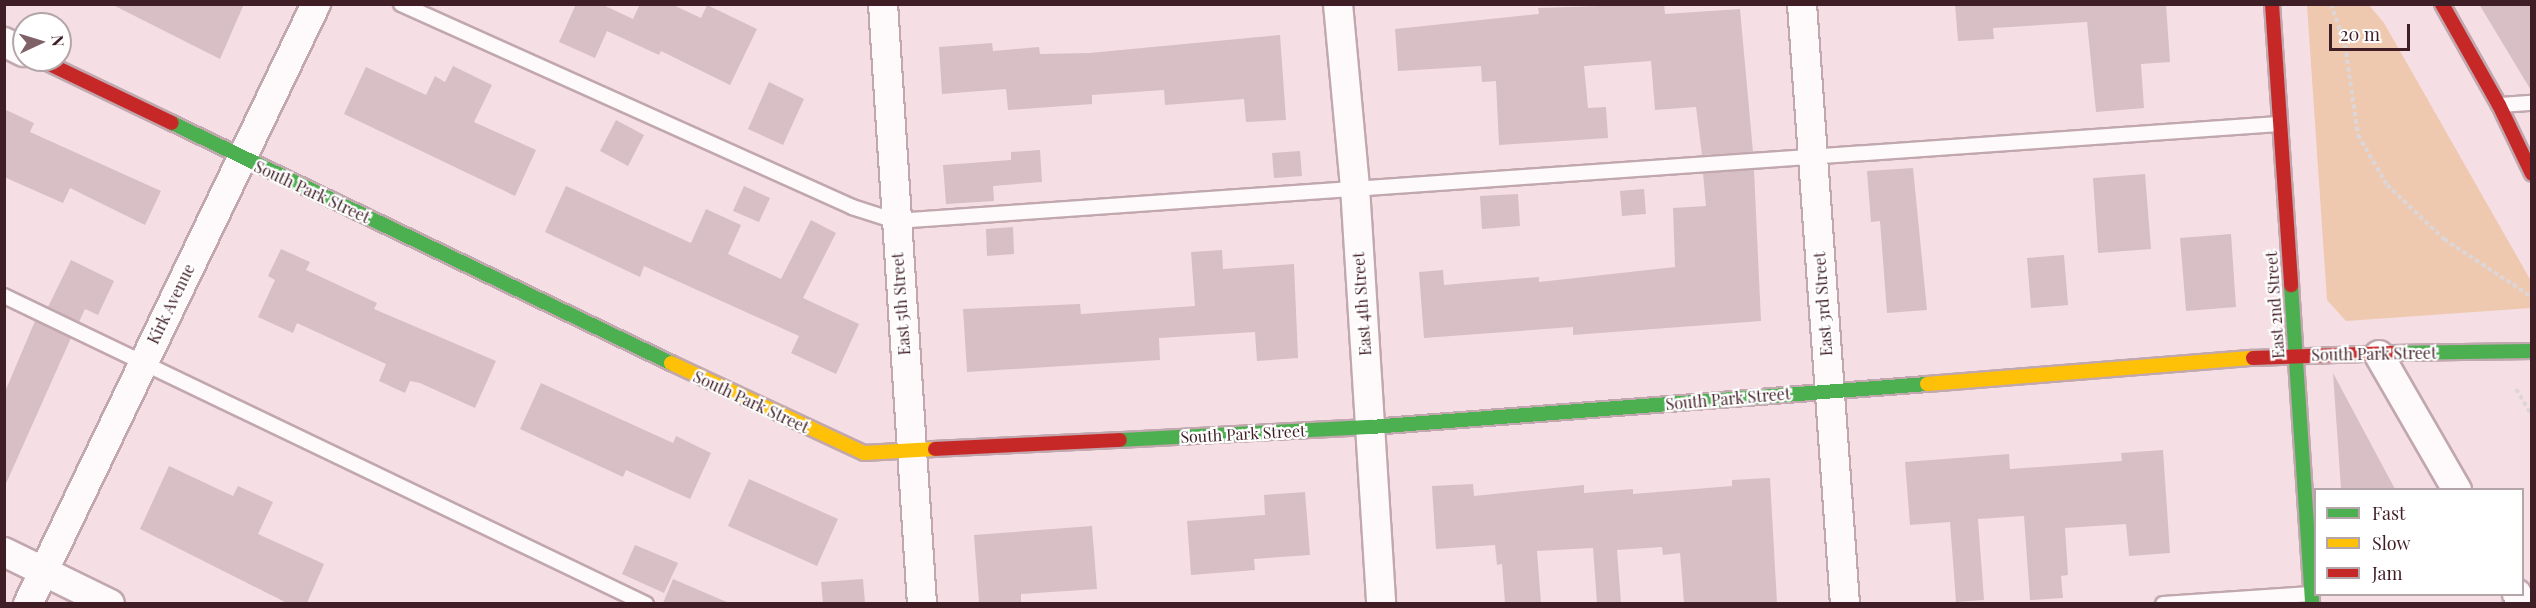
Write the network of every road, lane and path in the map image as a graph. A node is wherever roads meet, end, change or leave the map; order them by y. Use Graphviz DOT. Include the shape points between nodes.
graph roads {
  1 [pos="316,4"];
  2 [pos="402,4"];
  3 [pos="883,4"];
  4 [pos="1338,4"];
  5 [pos="1802,4"];
  6 [pos="2272,4"];
  7 [pos="2331,4"];
  8 [pos="2442,4"];
  9 [pos="65,72"];
  10 [pos="2532,103"];
  11 [pos="2499,105"];
  12 [pos="2279,124"];
  13 [pos="1812,155"];
  14 [pos="242,159"];
  15 [pos="2532,174"];
  16 [pos="1355,187"];
  17 [pos="896,221"];
  18 [pos="4,297"];
  19 [pos="2532,297"];
  20 [pos="2532,351"];
  21 [pos="2379,355"];
  22 [pos="2295,356"];
  23 [pos="142,364"];
  24 [pos="2516,389"];
  25 [pos="1829,390"];
  26 [pos="2532,416"];
  27 [pos="1371,427"];
  28 [pos="912,453"];
  29 [pos="2456,488"];
  30 [pos="4,552"];
  31 [pos="44,572"];
  32 [pos="2312,599"];
  33 [pos="28,603"];
  34 [pos="110,603"];
  35 [pos="646,603"];
  36 [pos="922,603"];
  37 [pos="1381,603"];
  38 [pos="1845,603"];
  39 [pos="2163,603"];
  1 -- 14 [label="street, Kirk Avenue"];
  2 -- 17 [label="lane" via="852,207"];
  3 -- 17 [label="street, East 5th Street"];
  4 -- 16 [label="street, East 4th Street"];
  5 -- 13 [label="street, East 3rd Street"];
  6 -- 12 [label="street, East 2nd Street"];
  7 -- 19 [label="path" via="2346,45 2358,135 2387,185 2444,239"];
  8 -- 11 [label="street"];
  9 -- 14 [label="street, South Park Street"];
  10 -- 11 [label="lane"];
  11 -- 15 [label="street"];
  12 -- 13 [label="lane"];
  12 -- 22 [label="street, East 2nd Street"];
  13 -- 16 [label="lane"];
  13 -- 25 [label="street, East 3rd Street"];
  14 -- 23 [label="street, Kirk Avenue"];
  14 -- 28 [label="street, South Park Street" via="844,446 864,453"];
  16 -- 17 [label="lane"];
  16 -- 27 [label="street, East 4th Street"];
  17 -- 28 [label="street, East 5th Street"];
  18 -- 23 [label="lane"];
  20 -- 21 [label="street, South Park Street"];
  21 -- 22 [label="street, South Park Street"];
  21 -- 29 [label="street"];
  22 -- 25 [label="street, South Park Street"];
  22 -- 32 [label="street, East 2nd Street"];
  23 -- 31 [label="street, Kirk Avenue"];
  23 -- 35 [label="lane"];
  24 -- 26 [label="path"];
  25 -- 27 [label="street, South Park Street"];
  25 -- 38 [label="street, East 3rd Street"];
  27 -- 28 [label="street, South Park Street"];
  27 -- 37 [label="street, East 4th Street"];
  28 -- 36 [label="street, East 5th Street"];
  30 -- 31 [label="street"];
  31 -- 33 [label="street, Kirk Avenue"];
  31 -- 34 [label="street"];
  32 -- 39 [label="lane"];
}
